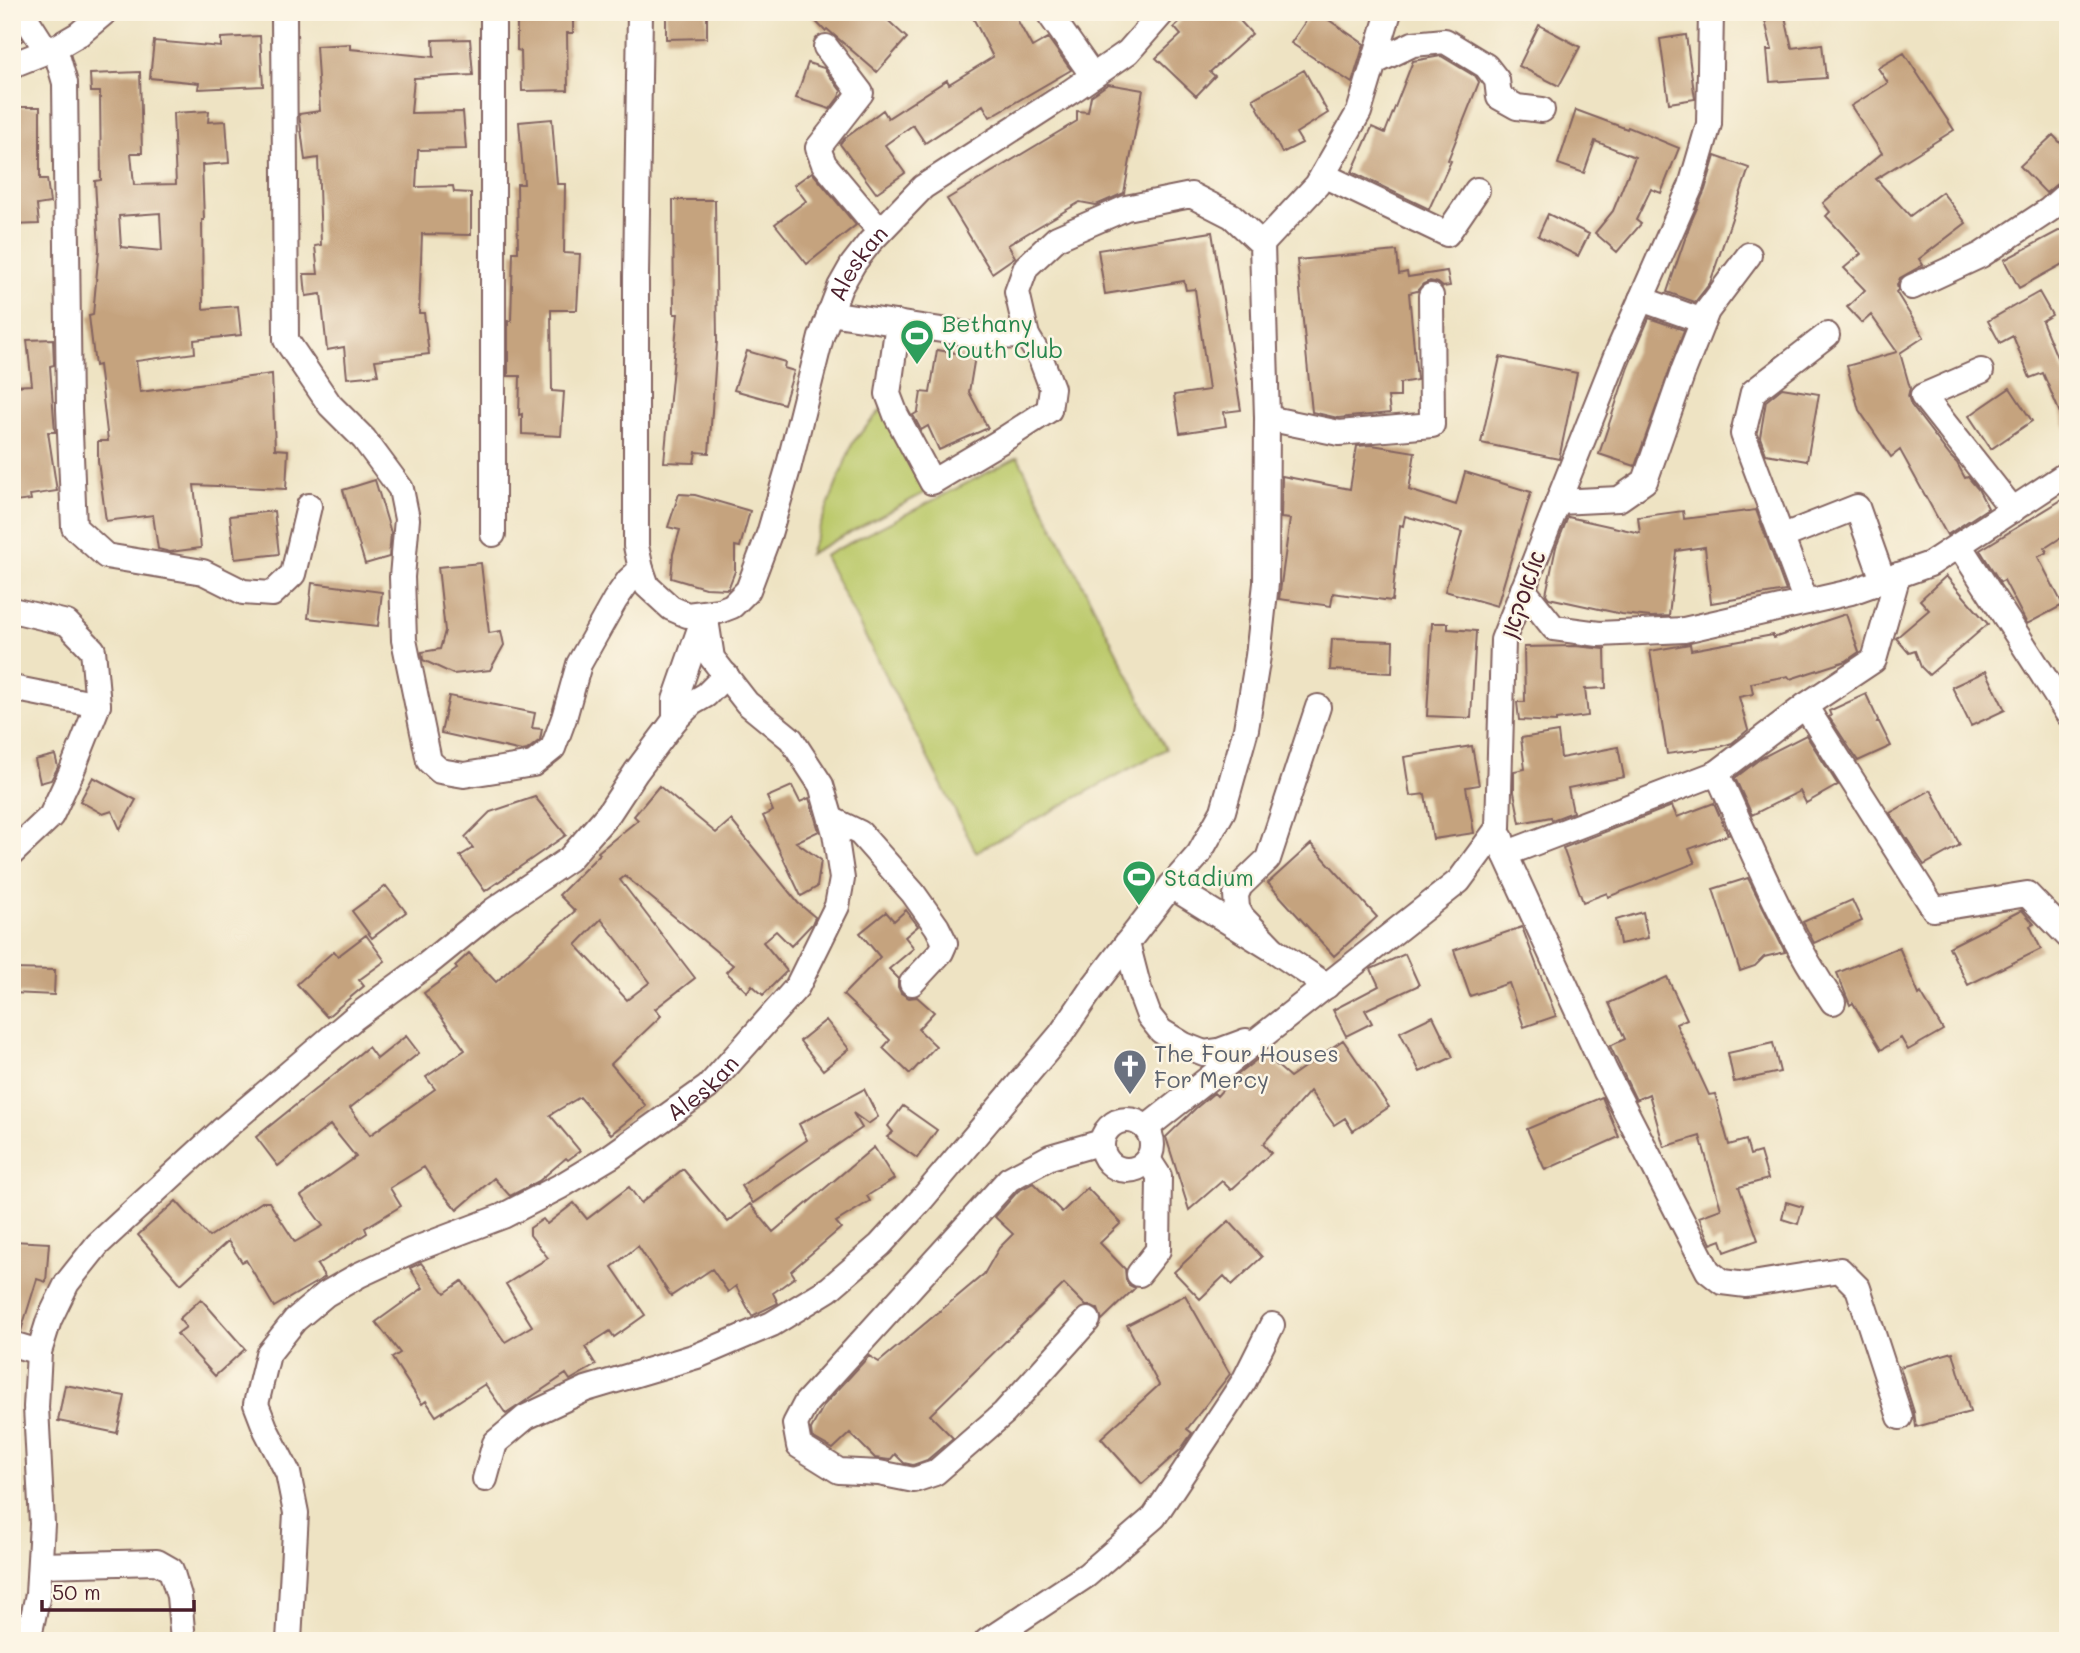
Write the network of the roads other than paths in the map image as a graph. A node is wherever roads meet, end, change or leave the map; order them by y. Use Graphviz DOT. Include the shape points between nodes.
graph roads {
  1 [pos="22,12"];
  2 [pos="105,12"];
  3 [pos="284,12"];
  4 [pos="493,12"];
  5 [pos="640,12"];
  6 [pos="1048,12"];
  7 [pos="1163,12"];
  8 [pos="1389,12"];
  9 [pos="1711,12"];
  10 [pos="826,47"];
  11 [pos="51,50"];
  12 [pos="1375,62"];
  13 [pos="12,65"];
  14 [pos="1093,76"];
  15 [pos="1542,110"];
  16 [pos="1323,175"];
  17 [pos="1477,190"];
  18 [pos="2068,194"];
  19 [pos="880,231"];
  20 [pos="1262,244"];
  21 [pos="1749,255"];
  22 [pos="1912,287"];
  23 [pos="1430,296"];
  24 [pos="1641,299"];
  25 [pos="829,313"];
  26 [pos="1703,321"];
  27 [pos="898,323"];
  28 [pos="1826,335"];
  29 [pos="1027,336"];
  30 [pos="1981,371"];
  31 [pos="1267,418"];
  32 [pos="2068,473"];
  33 [pos="1558,502"];
  34 [pos="309,506"];
  35 [pos="2013,510"];
  36 [pos="493,534"];
  37 [pos="1781,537"];
  38 [pos="1959,545"];
  39 [pos="640,569"];
  40 [pos="1891,578"];
  41 [pos="1523,589"];
  42 [pos="1806,602"];
  43 [pos="12,610"];
  44 [pos="705,613"];
  45 [pos="726,675"];
  46 [pos="12,688"];
  47 [pos="98,705"];
  48 [pos="1805,706"];
  49 [pos="1318,707"];
  50 [pos="2068,714"];
  51 [pos="675,720"];
  52 [pos="1717,773"];
  53 [pos="831,819"];
  54 [pos="1498,828"];
  55 [pos="12,853"];
  56 [pos="1505,853"];
  57 [pos="1171,886"];
  58 [pos="2068,936"];
  59 [pos="1127,943"];
  60 [pos="1274,950"];
  61 [pos="912,983"];
  62 [pos="1327,986"];
  63 [pos="1833,1002"];
  64 [pos="1265,1034"];
  65 [pos="1146,1128"];
  66 [pos="1102,1142"];
  67 [pos="1148,1159"];
  68 [pos="1139,1274"];
  69 [pos="1088,1321"];
  70 [pos="1272,1325"];
  71 [pos="12,1344"];
  72 [pos="39,1352"];
  73 [pos="1900,1417"];
  74 [pos="485,1479"];
  75 [pos="40,1565"];
  76 [pos="28,1641"];
  77 [pos="183,1641"];
  78 [pos="289,1641"];
  79 [pos="987,1641"];
  1 -- 11 [label="street"];
  2 -- 11 [label="street"];
  3 -- 39 [label="street" via="286,340 330,405 364,439 401,489 407,519 402,577 404,640 429,761 440,771 464,775 533,764 553,748 579,664 615,600"];
  4 -- 36 [label="street"];
  5 -- 39 [label="street, Aleskan" via="636,547"];
  6 -- 14 [label="street"];
  7 -- 14 [label="street, Aleskan" via="1128,51"];
  8 -- 12 [label="street"];
  9 -- 24 [label="street, אלאסקאן" via="1709,124 1691,186"];
  10 -- 19 [label="street" via="861,93 818,148 824,164"];
  11 -- 13 [label="street"];
  11 -- 34 [label="street" via="65,83 74,527 106,556 203,572 243,592 272,594 293,574"];
  12 -- 15 [label="street" via="1413,44 1445,41 1486,66 1497,80 1499,97 1517,107"];
  12 -- 16 [label="street" via="1359,112"];
  14 -- 19 [label="street, Aleskan" via="923,187"];
  16 -- 17 [label="street" via="1447,234"];
  16 -- 20 [label="street"];
  18 -- 22 [label="street" via="1981,255"];
  19 -- 25 [label="street, Aleskan" via="853,264"];
  20 -- 29 [label="street" via="1232,216 1191,195 1126,208 1057,238 1026,267 1017,292"];
  20 -- 31 [label="street"];
  21 -- 26 [label="street"];
  23 -- 31 [label="street" via="1432,425 1339,433"];
  24 -- 26 [label="street"];
  24 -- 33 [label="street, אלאסקאן"];
  25 -- 27 [label="street"];
  25 -- 44 [label="street, Aleskan" via="769,534 748,590 732,606"];
  26 -- 33 [label="street" via="1645,481 1619,499"];
  27 -- 29 [label="street" via="988,337"];
  27 -- 29 [label="street" via="888,394 932,482 1049,410 1052,388"];
  28 -- 37 [label="street" via="1753,392 1743,434"];
  30 -- 35 [label="street" via="1923,396"];
  31 -- 57 [label="street" via="1266,583 1246,729 1223,811 1199,854"];
  32 -- 35 [label="street"];
  33 -- 41 [label="street, אלאסקאן"];
  35 -- 38 [label="street"];
  37 -- 40 [label="street" via="1857,507"];
  37 -- 42 [label="street"];
  38 -- 40 [label="street" via="1930,564"];
  38 -- 50 [label="street"];
  39 -- 44 [label="street, Aleskan" via="647,586 671,608 687,615"];
  40 -- 42 [label="street"];
  40 -- 48 [label="street" via="1874,660"];
  41 -- 42 [label="street" via="1554,628 1598,634 1684,629"];
  41 -- 54 [label="street, אלאסקאן" via="1503,640"];
  43 -- 47 [label="street" via="67,623 93,650"];
  44 -- 45 [label="street, Aleskan" via="712,657"];
  44 -- 51 [label="street" via="675,700"];
  45 -- 51 [label="street"];
  45 -- 53 [label="street, Aleskan" via="747,703 791,739 821,785"];
  46 -- 47 [label="street"];
  47 -- 55 [label="street" via="51,816"];
  48 -- 52 [label="street"];
  48 -- 58 [label="street" via="1934,909 2027,894"];
  49 -- 60 [label="street" via="1268,859 1236,895 1242,917"];
  51 -- 72 [label="street" via="609,813 569,859 494,910 354,1018 98,1244 67,1283"];
  52 -- 56 [label="street"];
  52 -- 63 [label="street" via="1789,929"];
  53 -- 61 [label="street" via="860,832 913,893 945,943"];
  53 -- 78 [label="street, Aleskan" via="842,878 836,906 797,986 708,1087 561,1186 503,1216 413,1250 326,1294 295,1320 268,1354 256,1404 288,1472 296,1513"];
  54 -- 56 [label="street, אלאסקאן"];
  54 -- 62 [label="street" via="1459,881"];
  56 -- 73 [label="street, אלאסקאן" via="1605,1071 1709,1271 1723,1282 1746,1285 1840,1270 1858,1289"];
  57 -- 59 [label="street"];
  57 -- 60 [label="street"];
  59 -- 64 [label="street" via="1149,1016 1161,1031 1204,1053"];
  59 -- 74 [label="street" via="1061,1034 922,1199 880,1245 829,1289 772,1324 697,1356 586,1389 526,1417 495,1443"];
  60 -- 62 [label="street"];
  62 -- 64 [label="street"];
  64 -- 65 [label="street"];
  65 -- 66 [label="street" via="1124,1119 1109,1127"];
  65 -- 67 [label="street" via="1153,1143"];
  66 -- 67 [label="street" via="1106,1158 1118,1168 1135,1169"];
  66 -- 69 [label="street" via="1050,1157 1009,1179 806,1403 795,1424 799,1446 839,1471 914,1480 934,1474 1004,1413"];
  67 -- 68 [label="street" via="1159,1175 1158,1250"];
  70 -- 79 [label="street" via="1244,1381 1154,1517 1087,1575"];
  71 -- 72 [label="street"];
  72 -- 75 [label="street"];
  75 -- 76 [label="street"];
  75 -- 77 [label="street" via="158,1562 170,1570 179,1597"];
}
